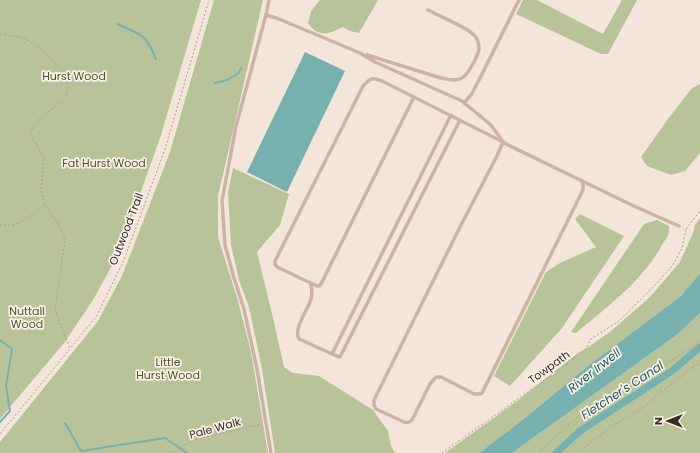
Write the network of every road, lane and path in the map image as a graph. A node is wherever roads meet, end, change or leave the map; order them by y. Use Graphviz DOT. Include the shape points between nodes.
graph roads {
  1 [pos="209,0"];
  2 [pos="269,0"];
  3 [pos="519,0"];
  4 [pos="428,10"];
  5 [pos="266,15"];
  6 [pos="0,34"];
  7 [pos="360,53"];
  8 [pos="414,97"];
  9 [pos="464,103"];
  10 [pos="451,115"];
  11 [pos="460,120"];
  12 [pos="503,142"];
  13 [pos="581,180"];
  14 [pos="45,204"];
  15 [pos="700,211"];
  16 [pos="0,225"];
  17 [pos="679,226"];
  18 [pos="686,230"];
  19 [pos="311,283"];
  20 [pos="700,340"];
  21 [pos="70,349"];
  22 [pos="332,354"];
  23 [pos="700,362"];
  24 [pos="266,423"];
  25 [pos="0,434"];
  26 [pos="171,453"];
  27 [pos="271,453"];
  28 [pos="442,453"];
  29 [pos="538,453"];
  30 [pos="577,453"];
  1 -- 21 [label="path, Outwood Trail" via="165,149 124,260 96,318"];
  2 -- 5 [label="lane"];
  3 -- 9 [label="lane" via="477,84"];
  4 -- 7 [label="lane" via="477,38 479,52 463,78 441,78"];
  5 -- 7 [label="lane"];
  5 -- 24 [label="lane" via="236,126 222,201 225,245 258,369"];
  6 -- 14 [label="path" via="23,38 33,43 44,51 65,75 68,89 65,98 35,123 30,134 44,157 41,190"];
  7 -- 9 [label="lane"];
  8 -- 10 [label="lane"];
  8 -- 19 [label="lane" via="321,284 319,286"];
  8 -- 19 [label="lane" via="376,78 362,86 275,261 276,266"];
  9 -- 12 [label="lane" via="491,125"];
  10 -- 11 [label="lane"];
  10 -- 22 [label="lane"];
  11 -- 12 [label="lane"];
  11 -- 22 [label="lane" via="340,357"];
  12 -- 13 [label="lane"];
  12 -- 13 [label="lane" via="374,400 376,409 404,422 410,422 436,377 442,377 474,394 482,394 583,190"];
  13 -- 17 [label="lane"];
  14 -- 16 [label="path" via="20,223"];
  14 -- 21 [label="path" via="65,239 55,309"];
  15 -- 18 [label="path"];
  17 -- 18 [label="path"];
  18 -- 28 [label="path, Towpath" via="682,248 673,265 619,321 590,339 585,350"];
  19 -- 22 [label="lane" via="311,300 298,327 297,336"];
  20 -- 29 [label="path" via="616,396 588,408"];
  21 -- 25 [label="path, Outwood Trail"];
  23 -- 30 [label="path" via="639,410 614,424"];
  24 -- 26 [label="path, Pale Walk" via="193,440"];
  24 -- 27 [label="lane"];
}
